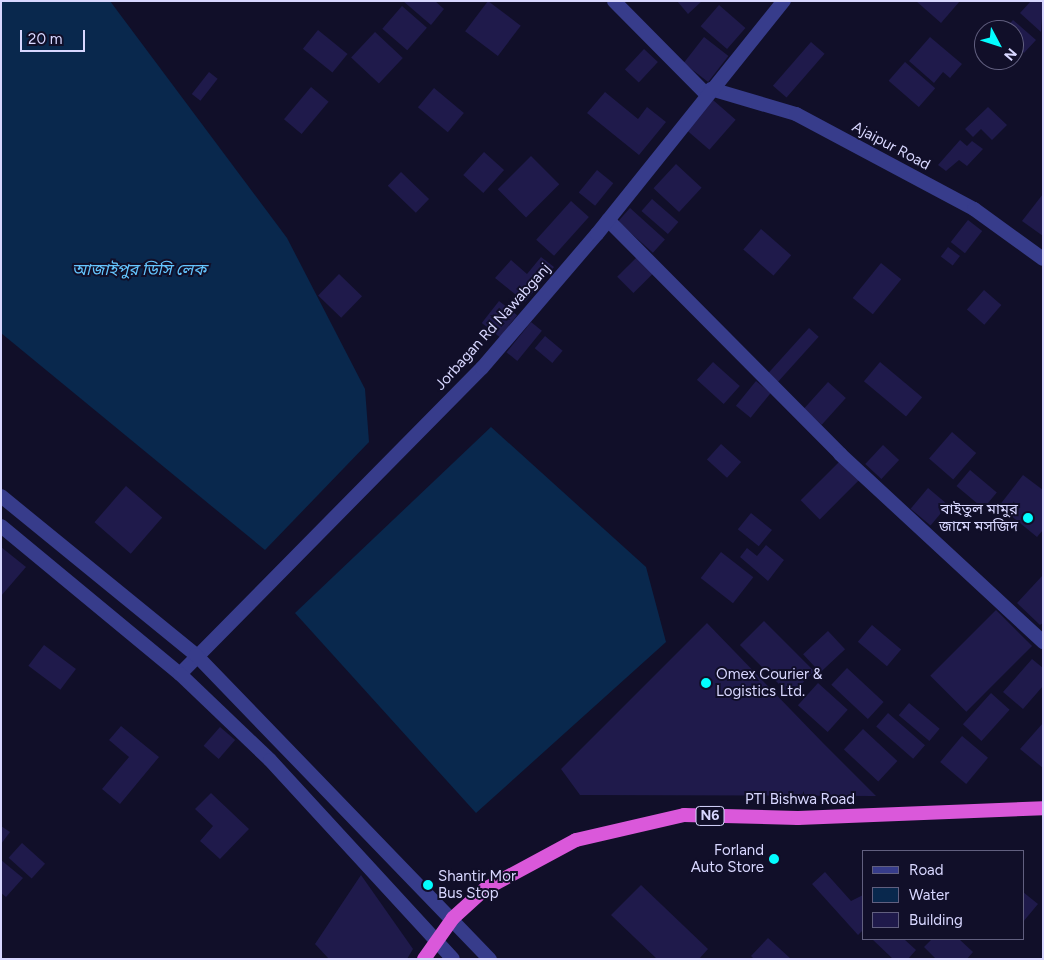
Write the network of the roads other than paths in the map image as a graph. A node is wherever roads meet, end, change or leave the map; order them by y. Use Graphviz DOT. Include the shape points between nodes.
graph roads {
  1 [pos="614,1"];
  2 [pos="784,1"];
  3 [pos="708,91"];
  4 [pos="608,220"];
  5 [pos="1043,259"];
  6 [pos="1,496"];
  7 [pos="1,526"];
  8 [pos="1043,642"];
  9 [pos="196,655"];
  10 [pos="180,674"];
  11 [pos="1043,808"];
  12 [pos="453,918"];
  13 [pos="436,941"];
  14 [pos="424,959"];
  15 [pos="453,959"];
  16 [pos="490,959"];
  1 -- 3 [label="street"];
  2 -- 3 [label="street, Jorbagan Rd Nawabganj"];
  3 -- 4 [label="street, Jorbagan Rd Nawabganj"];
  3 -- 5 [label="street, Ajaipur Road" via="796,114 974,209"];
  4 -- 8 [label="street" via="840,454"];
  4 -- 9 [label="street, Jorbagan Rd Nawabganj" via="482,368"];
  6 -- 9 [label="street"];
  7 -- 10 [label="street"];
  9 -- 10 [label="street, Jorbagan Rd Nawabganj"];
  9 -- 12 [label="street"];
  10 -- 13 [label="street" via="270,760"];
  11 -- 12 [label="highway, PTI Bishwa Road / N6" via="798,818 684,815 576,840 485,889"];
  12 -- 13 [label="highway, PTI Bishwa Road / N6"];
  12 -- 16 [label="street"];
  13 -- 14 [label="highway, PTI Bishwa Road / N6"];
  13 -- 15 [label="street"];
}
